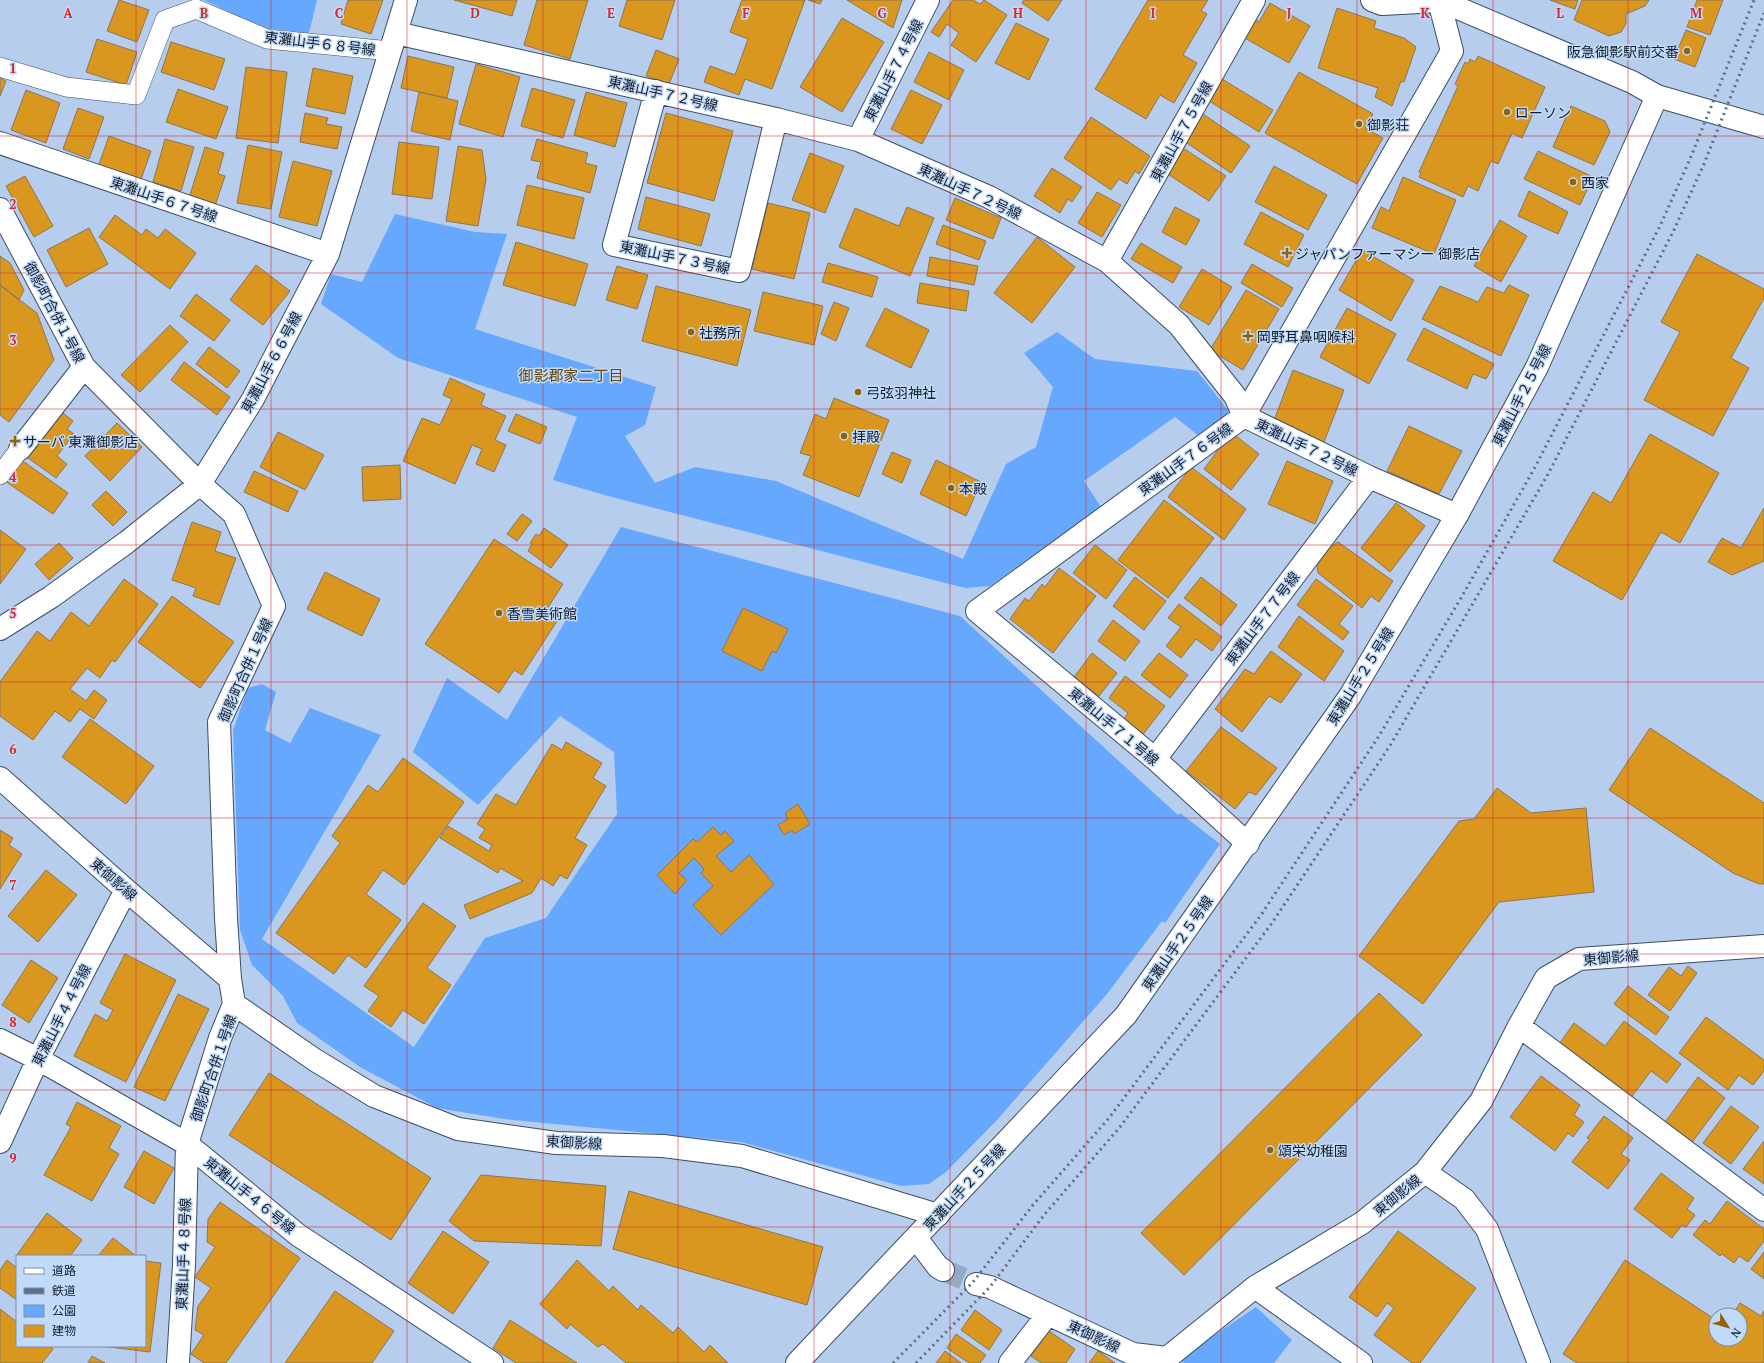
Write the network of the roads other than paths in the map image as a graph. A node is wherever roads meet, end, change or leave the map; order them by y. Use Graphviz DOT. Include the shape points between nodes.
graph roads {
  1 [pos="406,0"];
  2 [pos="928,0"];
  3 [pos="1254,0"];
  4 [pos="1372,0"];
  5 [pos="1439,0"];
  6 [pos="393,42"];
  7 [pos="0,67"];
  8 [pos="656,91"];
  9 [pos="1657,96"];
  10 [pos="776,119"];
  11 [pos="1764,128"];
  12 [pos="858,140"];
  13 [pos="0,143"];
  14 [pos="0,208"];
  15 [pos="328,254"];
  16 [pos="1107,261"];
  17 [pos="84,367"];
  18 [pos="1244,416"];
  19 [pos="20,449"];
  20 [pos="0,475"];
  21 [pos="1369,477"];
  22 [pos="200,484"];
  23 [pos="1457,515"];
  24 [pos="977,611"];
  25 [pos="0,629"];
  26 [pos="1155,760"];
  27 [pos="0,778"];
  28 [pos="1248,844"];
  29 [pos="126,890"];
  30 [pos="1764,946"];
  31 [pos="230,979"];
  32 [pos="234,1004"];
  33 [pos="1519,1026"];
  34 [pos="0,1040"];
  35 [pos="38,1059"];
  36 [pos="0,1142"];
  37 [pos="187,1144"];
  38 [pos="1425,1172"];
  39 [pos="1764,1210"];
  40 [pos="938,1215"];
  41 [pos="916,1238"];
  42 [pos="943,1270"];
  43 [pos="976,1284"];
  44 [pos="1255,1287"];
  45 [pos="1048,1314"];
  46 [pos="1168,1361"];
  47 [pos="178,1363"];
  48 [pos="492,1363"];
  49 [pos="797,1363"];
  50 [pos="1010,1363"];
  51 [pos="1361,1363"];
  52 [pos="1539,1363"];
  1 -- 6 [label="street, 東灘山手６６号線"];
  2 -- 12 [label="street, 東灘山手７４号線"];
  3 -- 16 [label="street, 東灘山手７５号線"];
  4 -- 5 [label="street" via="1382,4"];
  5 -- 9 [label="street" via="1632,82"];
  5 -- 18 [label="street, 東灘山手７６号線" via="1452,50"];
  6 -- 7 [label="lane, 東灘山手６８号線" via="267,39 196,9 166,20 136,95 66,87"];
  6 -- 8 [label="street, 東灘山手７２号線"];
  6 -- 15 [label="street, 東灘山手６６号線"];
  8 -- 10 [label="street, 東灘山手７２号線"];
  8 -- 10 [label="street, 東灘山手７３号線" via="614,245 739,271"];
  9 -- 11 [label="street"];
  9 -- 23 [label="street, 東灘山手２５号線" via="1537,368"];
  10 -- 12 [label="street, 東灘山手７２号線"];
  12 -- 16 [label="street, 東灘山手７２号線" via="989,197"];
  13 -- 15 [label="street, 東灘山手６７号線"];
  14 -- 17 [label="street, 御影町合併１号線"];
  15 -- 22 [label="street, 東灘山手６６号線" via="253,399"];
  16 -- 18 [label="street, 東灘山手７２号線" via="1179,324 1235,396"];
  17 -- 19 [label="street"];
  17 -- 22 [label="street, 御影町合併１号線"];
  18 -- 21 [label="street, 東灘山手７２号線"];
  18 -- 24 [label="street, 東灘山手７６号線"];
  19 -- 20 [label="lane"];
  21 -- 23 [label="street, 東灘山手７２号線"];
  21 -- 26 [label="street, 東灘山手７７号線"];
  22 -- 25 [label="street, 東灘山手６６号線" via="127,542 51,597"];
  22 -- 31 [label="street, 御影町合併１号線" via="234,514 274,606 219,722"];
  23 -- 28 [label="street, 東灘山手２５号線" via="1350,696"];
  24 -- 26 [label="street, 東灘山手７１号線"];
  26 -- 28 [label="street, 東灘山手７１号線"];
  27 -- 29 [label="street, 東御影線"];
  28 -- 40 [label="street, 東灘山手２５号線" via="1126,1016"];
  29 -- 31 [label="street, 東御影線"];
  29 -- 35 [label="street, 東灘山手４４号線"];
  30 -- 33 [label="street, 東御影線" via="1579,959 1546,978"];
  31 -- 32 [label="street, 御影町合併１号線"];
  32 -- 37 [label="street, 御影町合併１号線" via="220,1038"];
  32 -- 40 [label="street, 東御影線" via="315,1060 374,1096 458,1129 556,1143 663,1146 742,1156"];
  33 -- 38 [label="street, 東御影線" via="1481,1101"];
  33 -- 39 [label="street"];
  34 -- 35 [label="street, 東灘山手４６号線"];
  35 -- 36 [label="street, 東灘山手４４号線"];
  35 -- 37 [label="street, 東灘山手４６号線"];
  37 -- 47 [label="street, 東灘山手４８号線"];
  37 -- 48 [label="street, 東灘山手４６号線" via="298,1235"];
  38 -- 44 [label="street, 東御影線" via="1362,1223"];
  38 -- 52 [label="street" via="1464,1199 1487,1230"];
  40 -- 41 [label="street, 東灘山手２５号線"];
  41 -- 42 [label="street"];
  41 -- 49 [label="street, 東灘山手２５号線"];
  43 -- 45 [label="street, 東御影線" via="990,1287"];
  44 -- 46 [label="street, 東御影線"];
  44 -- 51 [label="street"];
  45 -- 46 [label="street, 東御影線" via="1133,1354"];
  45 -- 50 [label="street"];
}
